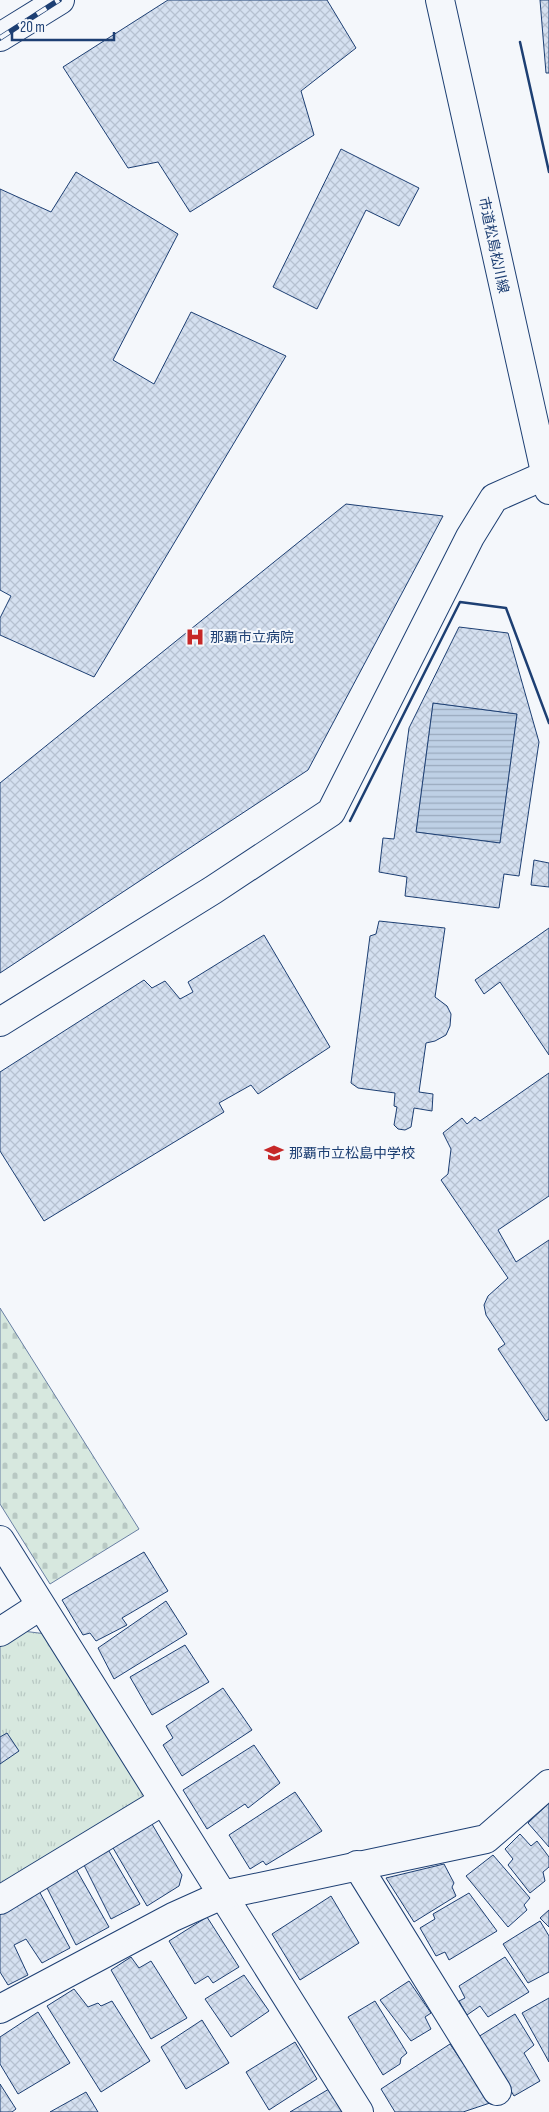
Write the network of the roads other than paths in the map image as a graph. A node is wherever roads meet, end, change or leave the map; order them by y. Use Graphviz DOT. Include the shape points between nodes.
graph roads {
  1 [pos="60,0"];
  2 [pos="440,0"];
  3 [pos="0,37"];
  4 [pos="548,483"];
  5 [pos="0,1022"];
  6 [pos="0,1540"];
  7 [pos="40,1606"];
  8 [pos="0,1632"];
  9 [pos="549,1784"];
  10 [pos="163,1801"];
  11 [pos="357,1865"];
  12 [pos="222,1895"];
  13 [pos="0,1900"];
  14 [pos="0,2009"];
  15 [pos="497,2091"];
  16 [pos="358,2112"];
  1 -- 3 [label="street"];
  2 -- 4 [label="street, 市道松島松川線"];
  4 -- 5 [label="street" via="494,498 470,536 331,812 213,890"];
  6 -- 7 [label="street"];
  7 -- 8 [label="street"];
  7 -- 10 [label="street"];
  9 -- 11 [label="street" via="486,1839"];
  10 -- 12 [label="street"];
  10 -- 13 [label="street"];
  11 -- 12 [label="street"];
  11 -- 15 [label="street"];
  12 -- 14 [label="street" via="173,1917"];
  12 -- 16 [label="street"];
}
